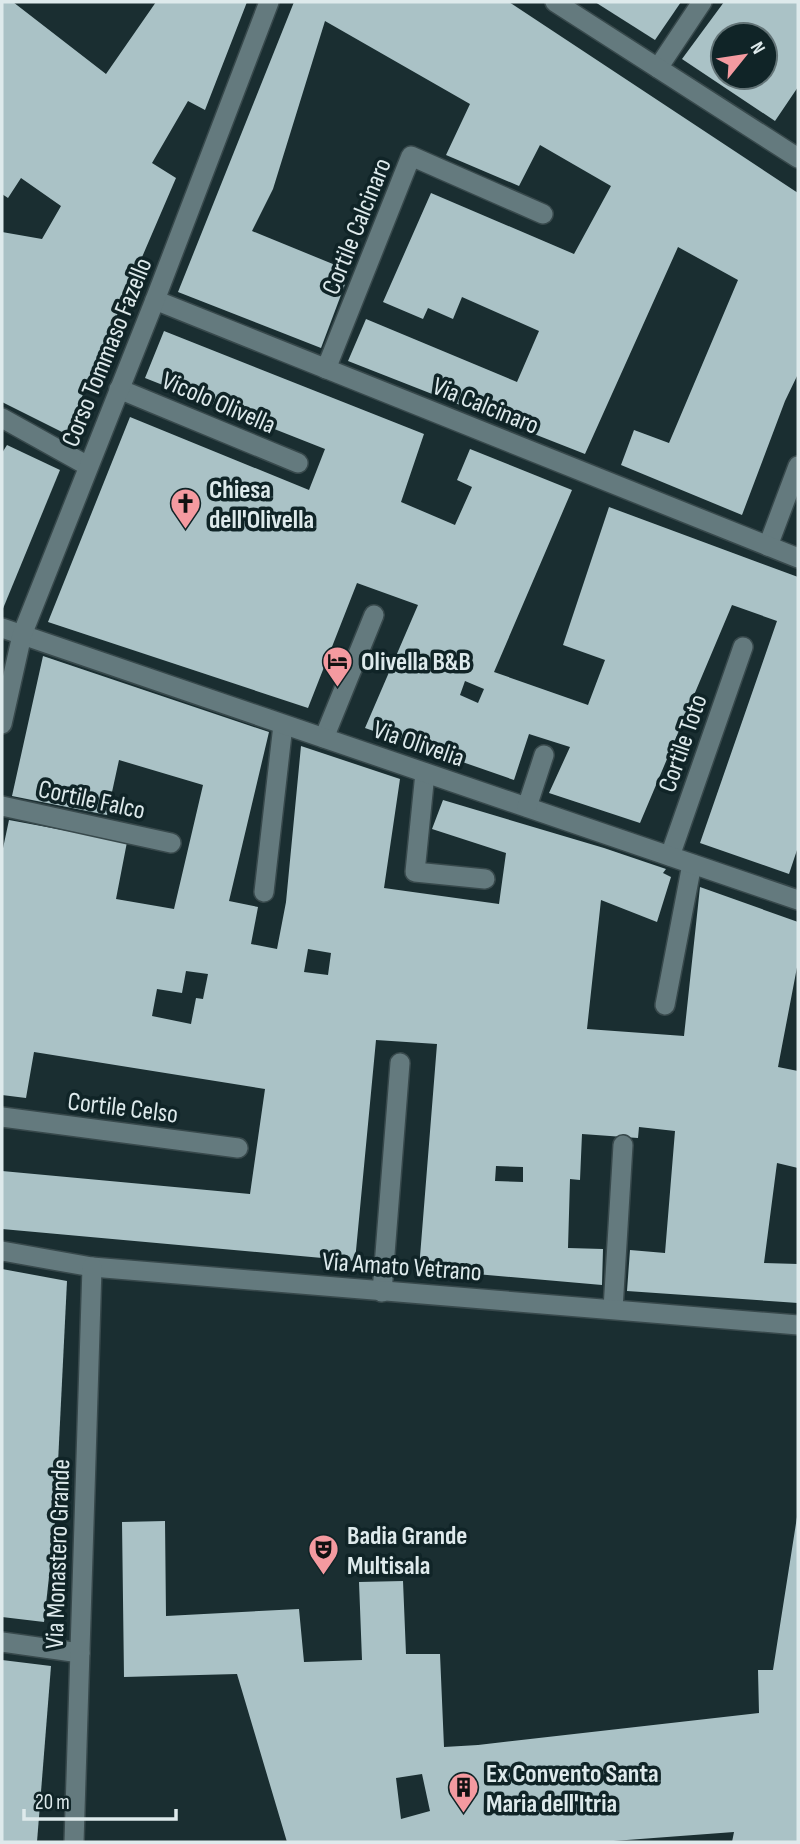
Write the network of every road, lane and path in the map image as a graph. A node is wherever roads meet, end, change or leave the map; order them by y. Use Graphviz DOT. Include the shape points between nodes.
graph roads {
  1 [pos="269,2"];
  2 [pos="555,2"];
  3 [pos="702,2"];
  4 [pos="658,68"];
  5 [pos="798,158"];
  6 [pos="543,214"];
  7 [pos="155,300"];
  8 [pos="326,369"];
  9 [pos="119,389"];
  10 [pos="3,421"];
  11 [pos="298,464"];
  12 [pos="88,466"];
  13 [pos="798,466"];
  14 [pos="768,546"];
  15 [pos="798,558"];
  16 [pos="374,615"];
  17 [pos="2,628"];
  18 [pos="22,635"];
  19 [pos="743,647"];
  20 [pos="2,724"];
  21 [pos="283,725"];
  22 [pos="324,738"];
  23 [pos="544,755"];
  24 [pos="425,773"];
  25 [pos="2,806"];
  26 [pos="527,807"];
  27 [pos="171,843"];
  28 [pos="670,856"];
  29 [pos="692,864"];
  30 [pos="485,879"];
  31 [pos="264,892"];
  32 [pos="798,900"];
  33 [pos="665,1005"];
  34 [pos="400,1063"];
  35 [pos="2,1117"];
  36 [pos="623,1145"];
  37 [pos="238,1148"];
  38 [pos="2,1251"];
  39 [pos="92,1267"];
  40 [pos="382,1292"];
  41 [pos="613,1308"];
  42 [pos="798,1325"];
  43 [pos="2,1642"];
  44 [pos="80,1653"];
  45 [pos="74,1842"];
  1 -- 7 [label="street, Corso Tommaso Fazello"];
  2 -- 4 [label="street"];
  3 -- 4 [label="street"];
  4 -- 5 [label="street"];
  6 -- 8 [label="street, Cortile Calcinaro" via="411,156"];
  7 -- 8 [label="street, Via Calcinaro"];
  7 -- 9 [label="street, Corso Tommaso Fazello"];
  8 -- 14 [label="street, Via Calcinaro"];
  9 -- 11 [label="street, Vicolo Olivella"];
  9 -- 12 [label="street, Corso Tommaso Fazello"];
  10 -- 12 [label="street"];
  12 -- 18 [label="street, Corso Tommaso Fazello"];
  13 -- 14 [label="street"];
  14 -- 15 [label="street, Via Calcinaro"];
  16 -- 22 [label="street"];
  17 -- 18 [label="street, Via Olivelia"];
  18 -- 20 [label="street, Corso Tommaso Fazello"];
  18 -- 21 [label="street, Via Olivelia"];
  19 -- 28 [label="street, Cortile Toto"];
  21 -- 22 [label="street, Via Olivelia"];
  21 -- 31 [label="street"];
  22 -- 24 [label="street, Via Olivelia"];
  23 -- 26 [label="street"];
  24 -- 26 [label="street, Via Olivelia"];
  24 -- 30 [label="street" via="415,872"];
  25 -- 27 [label="street, Cortile Falco"];
  26 -- 28 [label="street, Via Olivelia"];
  28 -- 29 [label="street, Via Olivelia"];
  29 -- 32 [label="street, Via Olivelia"];
  29 -- 33 [label="street"];
  34 -- 40 [label="street"];
  35 -- 37 [label="street, Cortile Celso"];
  36 -- 41 [label="street"];
  38 -- 39 [label="street, Via Amato Vetrano"];
  39 -- 40 [label="street, Via Amato Vetrano"];
  39 -- 44 [label="street, Via Monastero Grande"];
  40 -- 41 [label="street, Via Amato Vetrano"];
  41 -- 42 [label="street, Via Amato Vetrano"];
  43 -- 44 [label="street"];
  44 -- 45 [label="street, Via Monastero Grande"];
}
